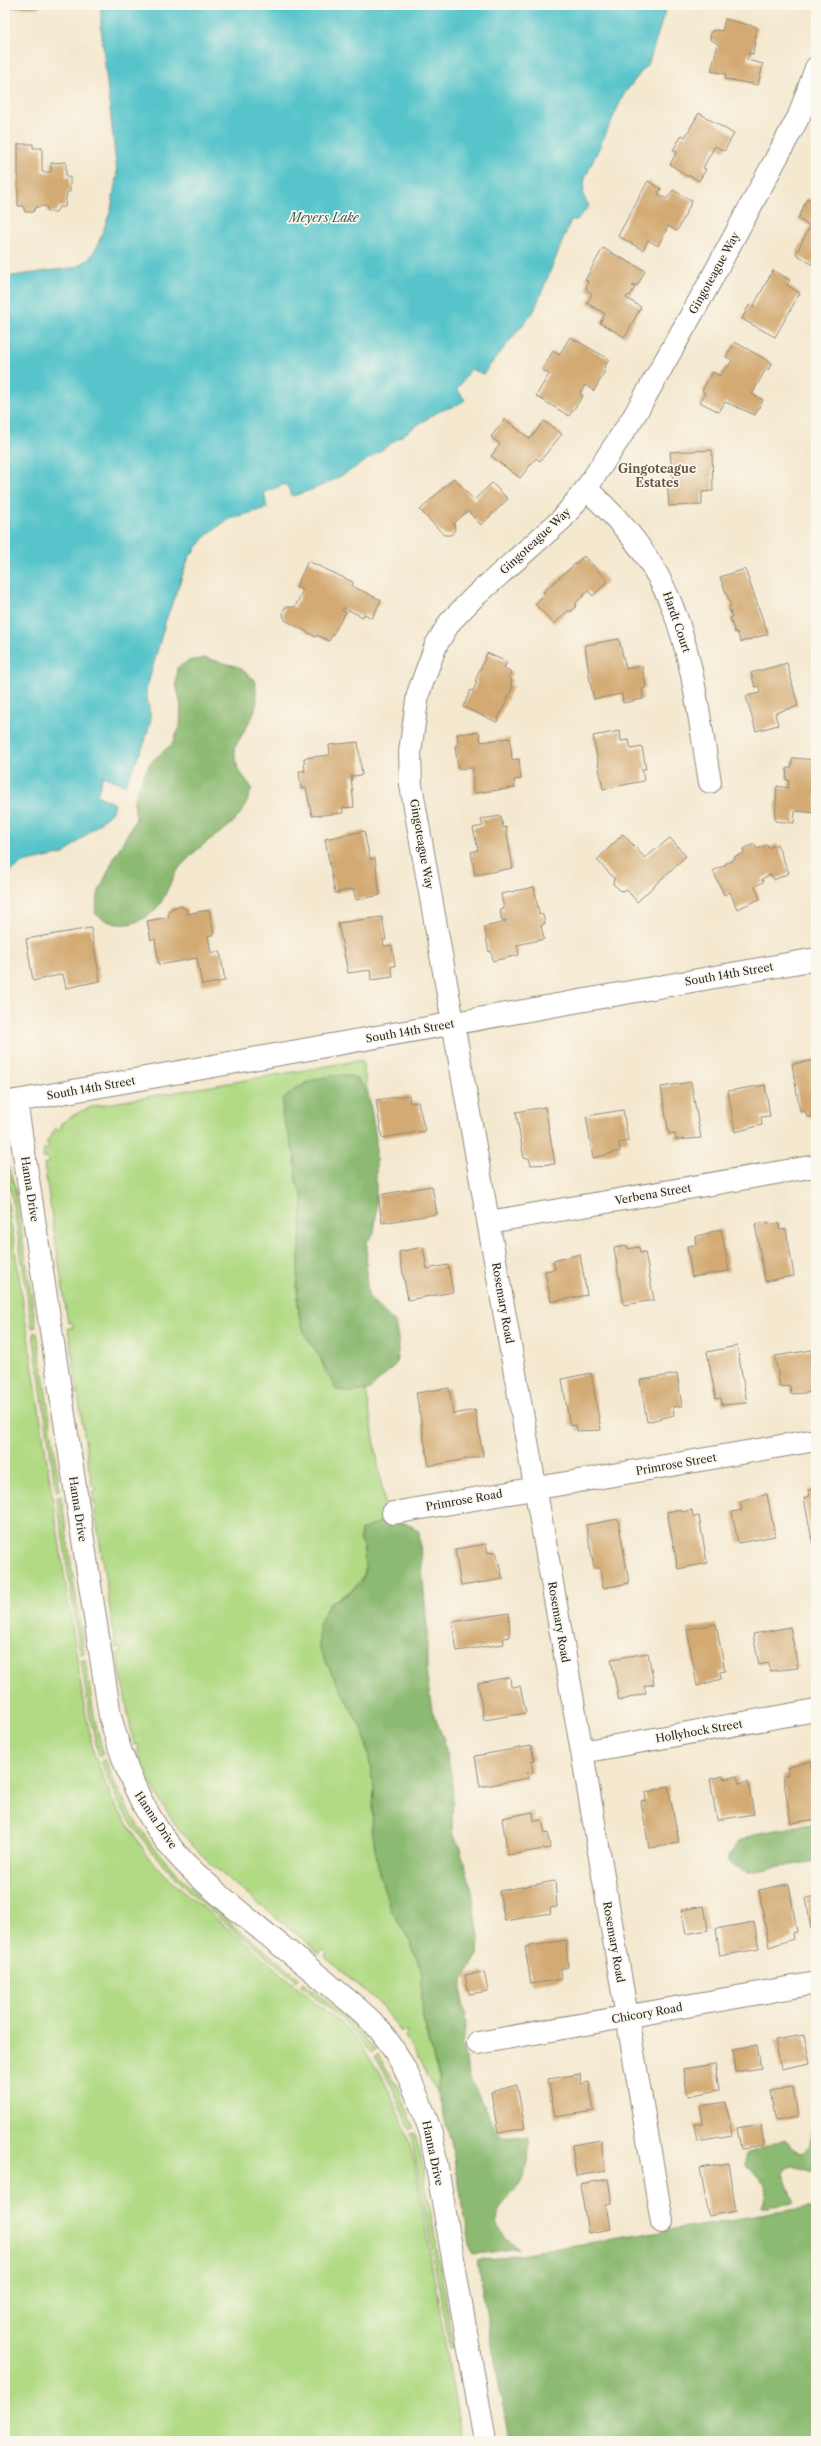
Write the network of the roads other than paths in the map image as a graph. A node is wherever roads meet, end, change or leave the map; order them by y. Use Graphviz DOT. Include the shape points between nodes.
graph roads {
  1 [pos="816,68"];
  2 [pos="586,489"];
  3 [pos="710,782"];
  4 [pos="816,959"];
  5 [pos="454,1023"];
  6 [pos="11,1102"];
  7 [pos="816,1166"];
  8 [pos="489,1222"];
  9 [pos="816,1440"];
  10 [pos="536,1488"];
  11 [pos="393,1512"];
  12 [pos="816,1710"];
  13 [pos="582,1752"];
  14 [pos="816,1983"];
  15 [pos="627,2016"];
  16 [pos="478,2042"];
  17 [pos="662,2222"];
  18 [pos="485,2441"];
  1 -- 2 [label="street, Gingoteague Way" via="799,116 706,289 634,416"];
  2 -- 3 [label="street, Hardt Court" via="618,518 635,539 652,563 671,601 689,658"];
  2 -- 5 [label="street, Gingoteague Way" via="562,519 473,598 450,622 436,645 418,694 410,752 412,785"];
  4 -- 5 [label="street, South 14th Street"];
  5 -- 6 [label="street, South 14th Street"];
  5 -- 8 [label="street, Rosemary Road"];
  6 -- 18 [label="street, Hanna Drive" via="110,1716 121,1758 140,1799 163,1835 190,1869 357,2009 378,2028 399,2058 417,2092 431,2133"];
  7 -- 8 [label="street, Verbena Street"];
  8 -- 10 [label="street, Rosemary Road"];
  9 -- 10 [label="street, Primrose Street"];
  10 -- 11 [label="street, Primrose Road"];
  10 -- 13 [label="street, Rosemary Road"];
  12 -- 13 [label="street, Hollyhock Street"];
  13 -- 15 [label="street, Rosemary Road"];
  14 -- 15 [label="street, Chicory Road"];
  15 -- 16 [label="street, Chicory Road"];
  15 -- 17 [label="street, Rosemary Road"];
}
